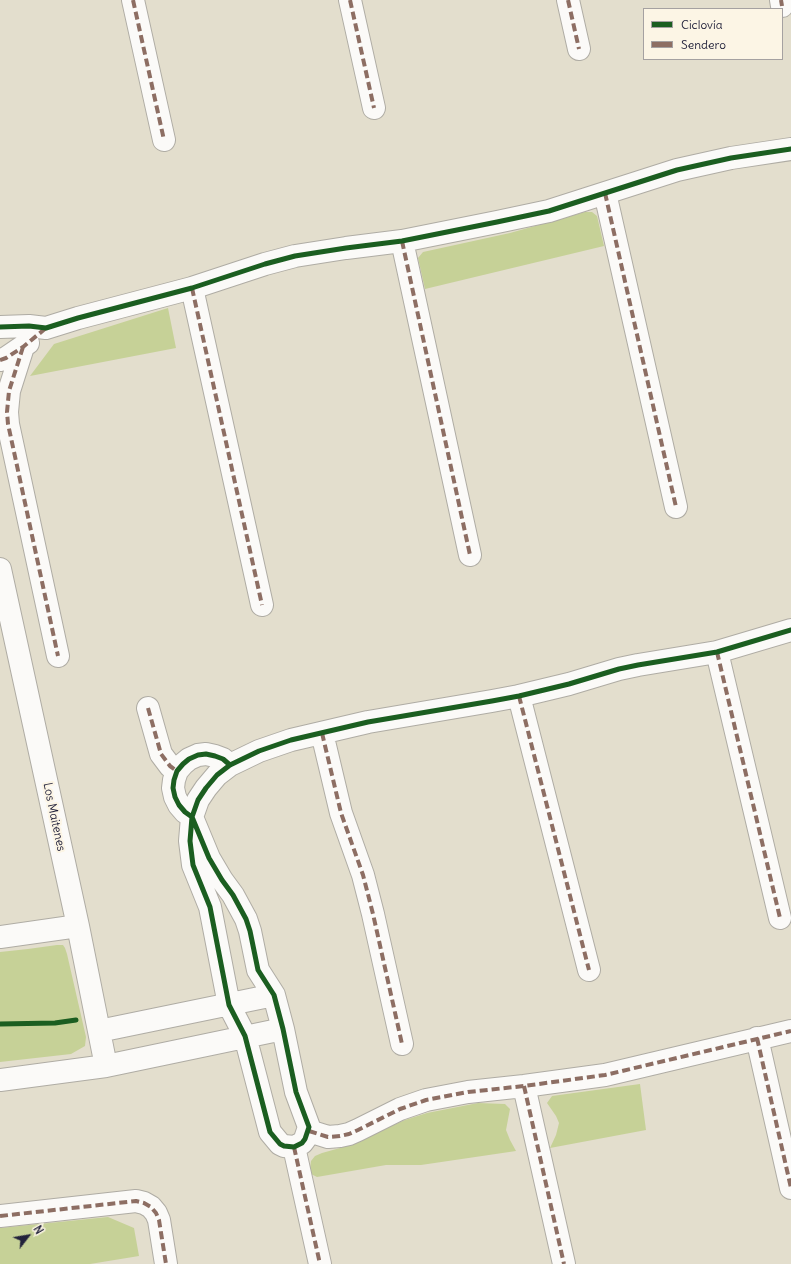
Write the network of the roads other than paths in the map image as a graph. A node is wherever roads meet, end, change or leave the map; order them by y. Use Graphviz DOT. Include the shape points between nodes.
graph roads {
  1 [pos="133,0"];
  2 [pos="350,0"];
  3 [pos="568,0"];
  4 [pos="579,49"];
  5 [pos="374,108"];
  6 [pos="164,140"];
  7 [pos="791,149"];
  8 [pos="605,193"];
  9 [pos="402,241"];
  10 [pos="192,288"];
  11 [pos="0,327"];
  12 [pos="46,328"];
  13 [pos="24,347"];
  14 [pos="0,360"];
  15 [pos="676,508"];
  16 [pos="470,555"];
  17 [pos="0,569"];
  18 [pos="262,605"];
  19 [pos="791,630"];
  20 [pos="717,652"];
  21 [pos="58,656"];
  22 [pos="520,696"];
  23 [pos="148,708"];
  24 [pos="322,733"];
  25 [pos="230,765"];
  26 [pos="177,771"];
  27 [pos="192,817"];
  28 [pos="780,918"];
  29 [pos="78,926"];
  30 [pos="0,937"];
  31 [pos="589,970"];
  32 [pos="274,995"];
  33 [pos="229,1005"];
  34 [pos="283,1029"];
  35 [pos="791,1031"];
  36 [pos="99,1032"];
  37 [pos="245,1036"];
  38 [pos="757,1038"];
  39 [pos="402,1044"];
  40 [pos="106,1066"];
  41 [pos="0,1080"];
  42 [pos="524,1086"];
  43 [pos="309,1131"];
  44 [pos="294,1147"];
  45 [pos="791,1188"];
  46 [pos="0,1216"];
  47 [pos="166,1264"];
  48 [pos="320,1264"];
  49 [pos="564,1264"];
  1 -- 6 [label="street"];
  2 -- 5 [label="street"];
  3 -- 4 [label="street"];
  7 -- 8 [label="street" via="731,158 677,170"];
  8 -- 9 [label="street" via="490,224"];
  8 -- 15 [label="street"];
  9 -- 10 [label="street" via="295,256"];
  9 -- 16 [label="street"];
  10 -- 12 [label="street"];
  10 -- 18 [label="street"];
  11 -- 12 [label="street"];
  12 -- 13 [label="street"];
  13 -- 14 [label="street"];
  13 -- 21 [label="street" via="9,391 8,424"];
  17 -- 29 [label="street, Los Maitenes"];
  19 -- 20 [label="street"];
  20 -- 22 [label="street" via="619,669"];
  20 -- 28 [label="street"];
  22 -- 24 [label="street" via="368,722"];
  22 -- 31 [label="street"];
  23 -- 26 [label="street" via="161,754"];
  24 -- 25 [label="street" via="275,745"];
  24 -- 39 [label="street" via="341,813 361,869 373,914"];
  25 -- 26 [label="street" via="223,759 206,754 190,759"];
  25 -- 27 [label="street" via="206,788"];
  26 -- 27 [label="street" via="173,788 175,797 182,809"];
  27 -- 32 [label="street" via="209,858 246,919 258,970"];
  27 -- 33 [label="street" via="192,859 210,907"];
  29 -- 30 [label="street"];
  29 -- 36 [label="street, Los Maitenes"];
  32 -- 33 [label="street"];
  32 -- 34 [label="street"];
  33 -- 36 [label="street"];
  33 -- 37 [label="street"];
  34 -- 37 [label="street"];
  34 -- 43 [label="street" via="296,1092"];
  35 -- 38 [label="street"];
  36 -- 40 [label="street, Los Maitenes"];
  37 -- 40 [label="street"];
  37 -- 44 [label="street" via="270,1132 280,1144"];
  38 -- 42 [label="street" via="605,1075"];
  38 -- 45 [label="street"];
  40 -- 41 [label="street"];
  42 -- 43 [label="street" via="426,1100 400,1108 358,1130 340,1136 328,1137"];
  42 -- 49 [label="street"];
  43 -- 44 [label="street" via="306,1139"];
  44 -- 48 [label="street"];
  46 -- 47 [label="street" via="136,1201 144,1203 151,1207 159,1220"];
}
